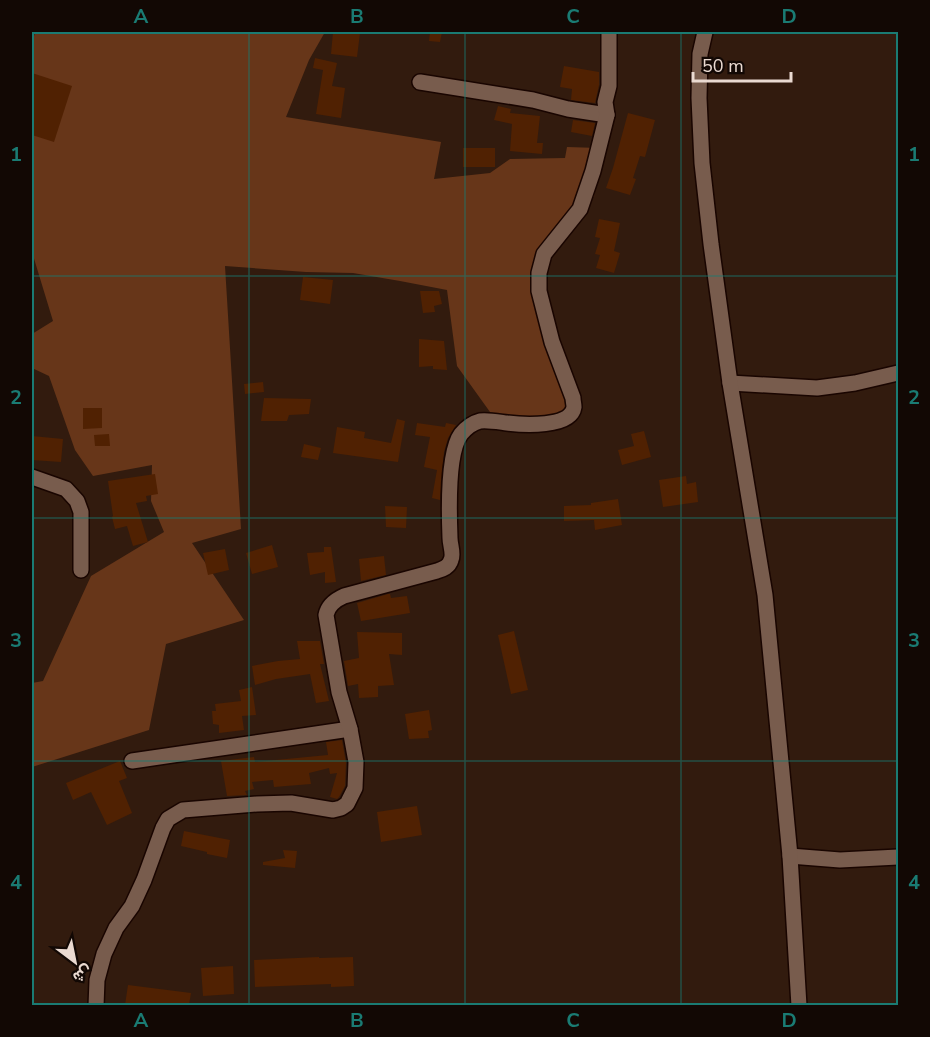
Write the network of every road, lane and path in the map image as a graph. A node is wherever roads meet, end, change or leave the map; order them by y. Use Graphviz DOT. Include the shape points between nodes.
graph roads {
  1 [pos="609,32"];
  2 [pos="705,32"];
  3 [pos="420,82"];
  4 [pos="607,115"];
  5 [pos="898,373"];
  6 [pos="730,383"];
  7 [pos="32,477"];
  8 [pos="81,570"];
  9 [pos="350,729"];
  10 [pos="132,761"];
  11 [pos="790,855"];
  12 [pos="898,857"];
  13 [pos="96,1005"];
  14 [pos="799,1005"];
  1 -- 4 [label="street"];
  2 -- 6 [label="street" via="700,54 702,163"];
  3 -- 4 [label="street"];
  4 -- 9 [label="street" via="580,208 544,254 539,273 539,291 552,342 573,398 570,417 550,423 481,421 467,427 459,436 452,459 449,564 437,571 344,596 327,608 339,692"];
  5 -- 6 [label="street" via="817,388"];
  6 -- 11 [label="street" via="765,595"];
  7 -- 8 [label="street" via="66,489 77,501 81,512"];
  9 -- 10 [label="street"];
  9 -- 13 [label="street" via="356,762 355,788 342,808 257,804 183,810 168,819 132,906 104,954"];
  11 -- 12 [label="street" via="840,860"];
  11 -- 14 [label="street"];
}
